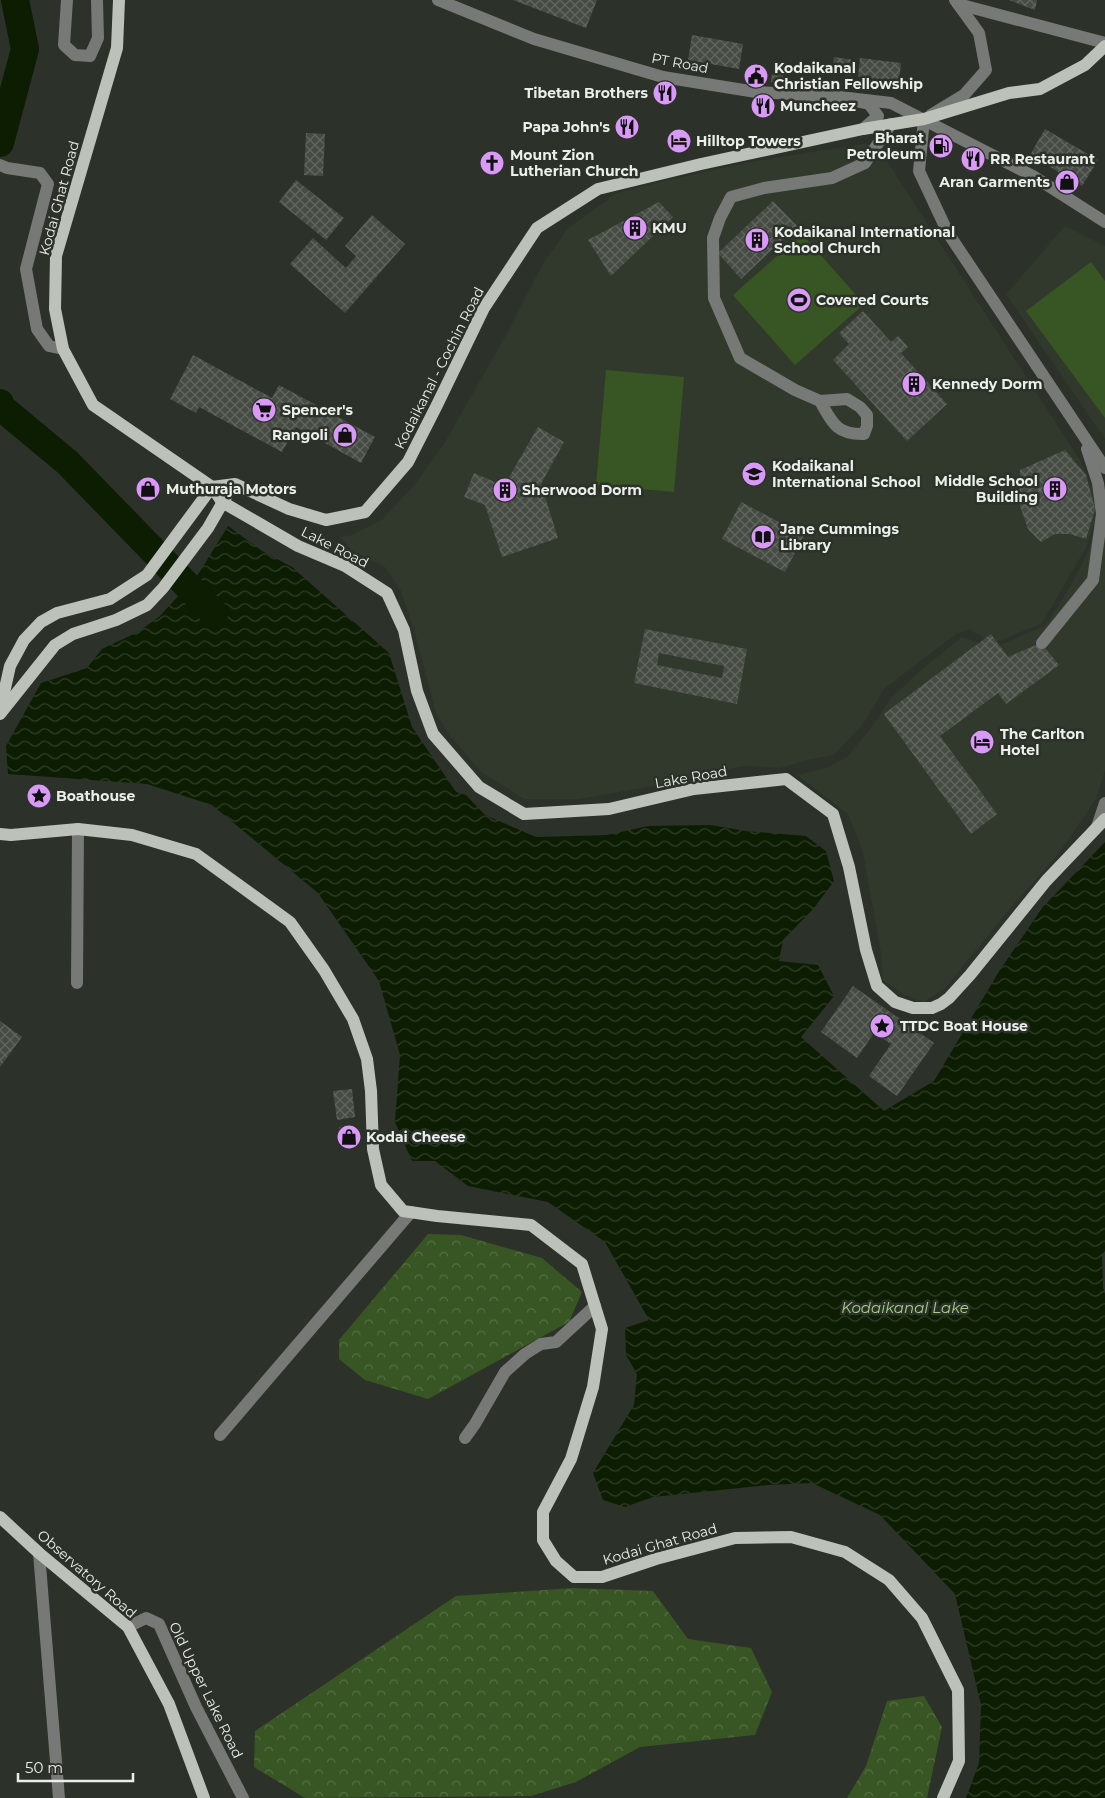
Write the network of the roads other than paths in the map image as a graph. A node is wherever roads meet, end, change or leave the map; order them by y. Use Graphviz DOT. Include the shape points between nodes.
graph roads {
  1 [pos="67,0"];
  2 [pos="97,0"];
  3 [pos="119,0"];
  4 [pos="438,0"];
  5 [pos="957,2"];
  6 [pos="1105,45"];
  7 [pos="840,97"];
  8 [pos="924,119"];
  9 [pos="891,124"];
  10 [pos="864,129"];
  11 [pos="3,167"];
  12 [pos="1105,222"];
  13 [pos="63,349"];
  14 [pos="820,401"];
  15 [pos="1083,435"];
  16 [pos="1105,468"];
  17 [pos="236,484"];
  18 [pos="212,487"];
  19 [pos="222,502"];
  20 [pos="1042,644"];
  21 [pos="0,712"];
  22 [pos="1105,804"];
  23 [pos="1101,823"];
  24 [pos="78,829"];
  25 [pos="0,834"];
  26 [pos="78,983"];
  27 [pos="411,1212"];
  28 [pos="595,1306"];
  29 [pos="220,1435"];
  30 [pos="465,1438"];
  31 [pos="0,1517"];
  32 [pos="39,1553"];
  33 [pos="128,1628"];
  34 [pos="59,1798"];
  35 [pos="204,1798"];
  36 [pos="243,1798"];
  37 [pos="942,1798"];
  1 -- 2 [label="street" via="64,45 75,55 90,56 98,38"];
  3 -- 13 [label="main road, Kodai Ghat Road" via="117,48 56,256 55,309"];
  4 -- 7 [label="street, PT Road" via="534,39 663,77 756,92"];
  5 -- 6 [label="street"];
  5 -- 8 [label="street" via="979,33 986,70 964,94"];
  6 -- 8 [label="main road, Kodaikanal - Cochin Road" via="1085,65 1040,89 1010,93"];
  7 -- 8 [label="street, PT Road" via="891,103"];
  7 -- 10 [label="street" via="869,104 878,116"];
  8 -- 9 [label="main road, Kodaikanal - Cochin Road"];
  8 -- 12 [label="street, PT Road" via="1033,176"];
  8 -- 15 [label="street" via="919,171 948,233"];
  9 -- 10 [label="main road, Kodaikanal - Cochin Road"];
  9 -- 14 [label="street" via="865,162 832,178 764,188 731,197 714,238 714,298 740,358"];
  10 -- 17 [label="main road, Kodaikanal - Cochin Road" via="598,189 537,228 484,308 408,462 365,512 326,520 289,509"];
  11 -- 13 [label="street" via="40,173 48,184 26,269 38,329 49,346"];
  13 -- 18 [label="main road, Kodai Ghat Road" via="93,405"];
  15 -- 16 [label="street"];
  15 -- 20 [label="street" via="1098,483 1102,514 1092,580"];
  17 -- 18 [label="main road"];
  17 -- 19 [label="main road"];
  18 -- 19 [label="main road, Lake Road"];
  18 -- 21 [label="main road" via="147,575 110,599 57,613 41,622 24,640 10,666"];
  19 -- 21 [label="main road" via="208,528 147,605 74,634 55,645"];
  19 -- 23 [label="main road, Lake Road" via="298,546 345,566 387,593 404,630 417,692 432,734 480,787 524,814 609,809 694,789 786,779 833,814 877,986 895,1002 923,1008 941,1004 949,998 1046,881"];
  22 -- 23 [label="street"];
  24 -- 25 [label="main road, Kodai Ghat Road"];
  24 -- 26 [label="street"];
  24 -- 27 [label="main road, Kodai Ghat Road" via="132,835 196,854 290,922 353,1019 367,1059 373,1149 381,1185 403,1211"];
  27 -- 28 [label="main road, Kodai Ghat Road" via="531,1225 582,1264"];
  27 -- 29 [label="street"];
  28 -- 30 [label="street" via="556,1342 541,1344 505,1372"];
  28 -- 37 [label="main road, Kodai Ghat Road" via="602,1329 594,1387 571,1458 543,1512 543,1540 556,1561 574,1577 602,1577 735,1538 791,1537 845,1552 889,1580 922,1618 958,1690 959,1761"];
  31 -- 32 [label="main road, Observatory Road"];
  32 -- 33 [label="main road, Observatory Road"];
  32 -- 34 [label="street"];
  33 -- 35 [label="main road, Observatory Road" via="169,1704"];
  33 -- 36 [label="street, Old Upper Lake Road" via="146,1618 159,1624 196,1707"];
}
